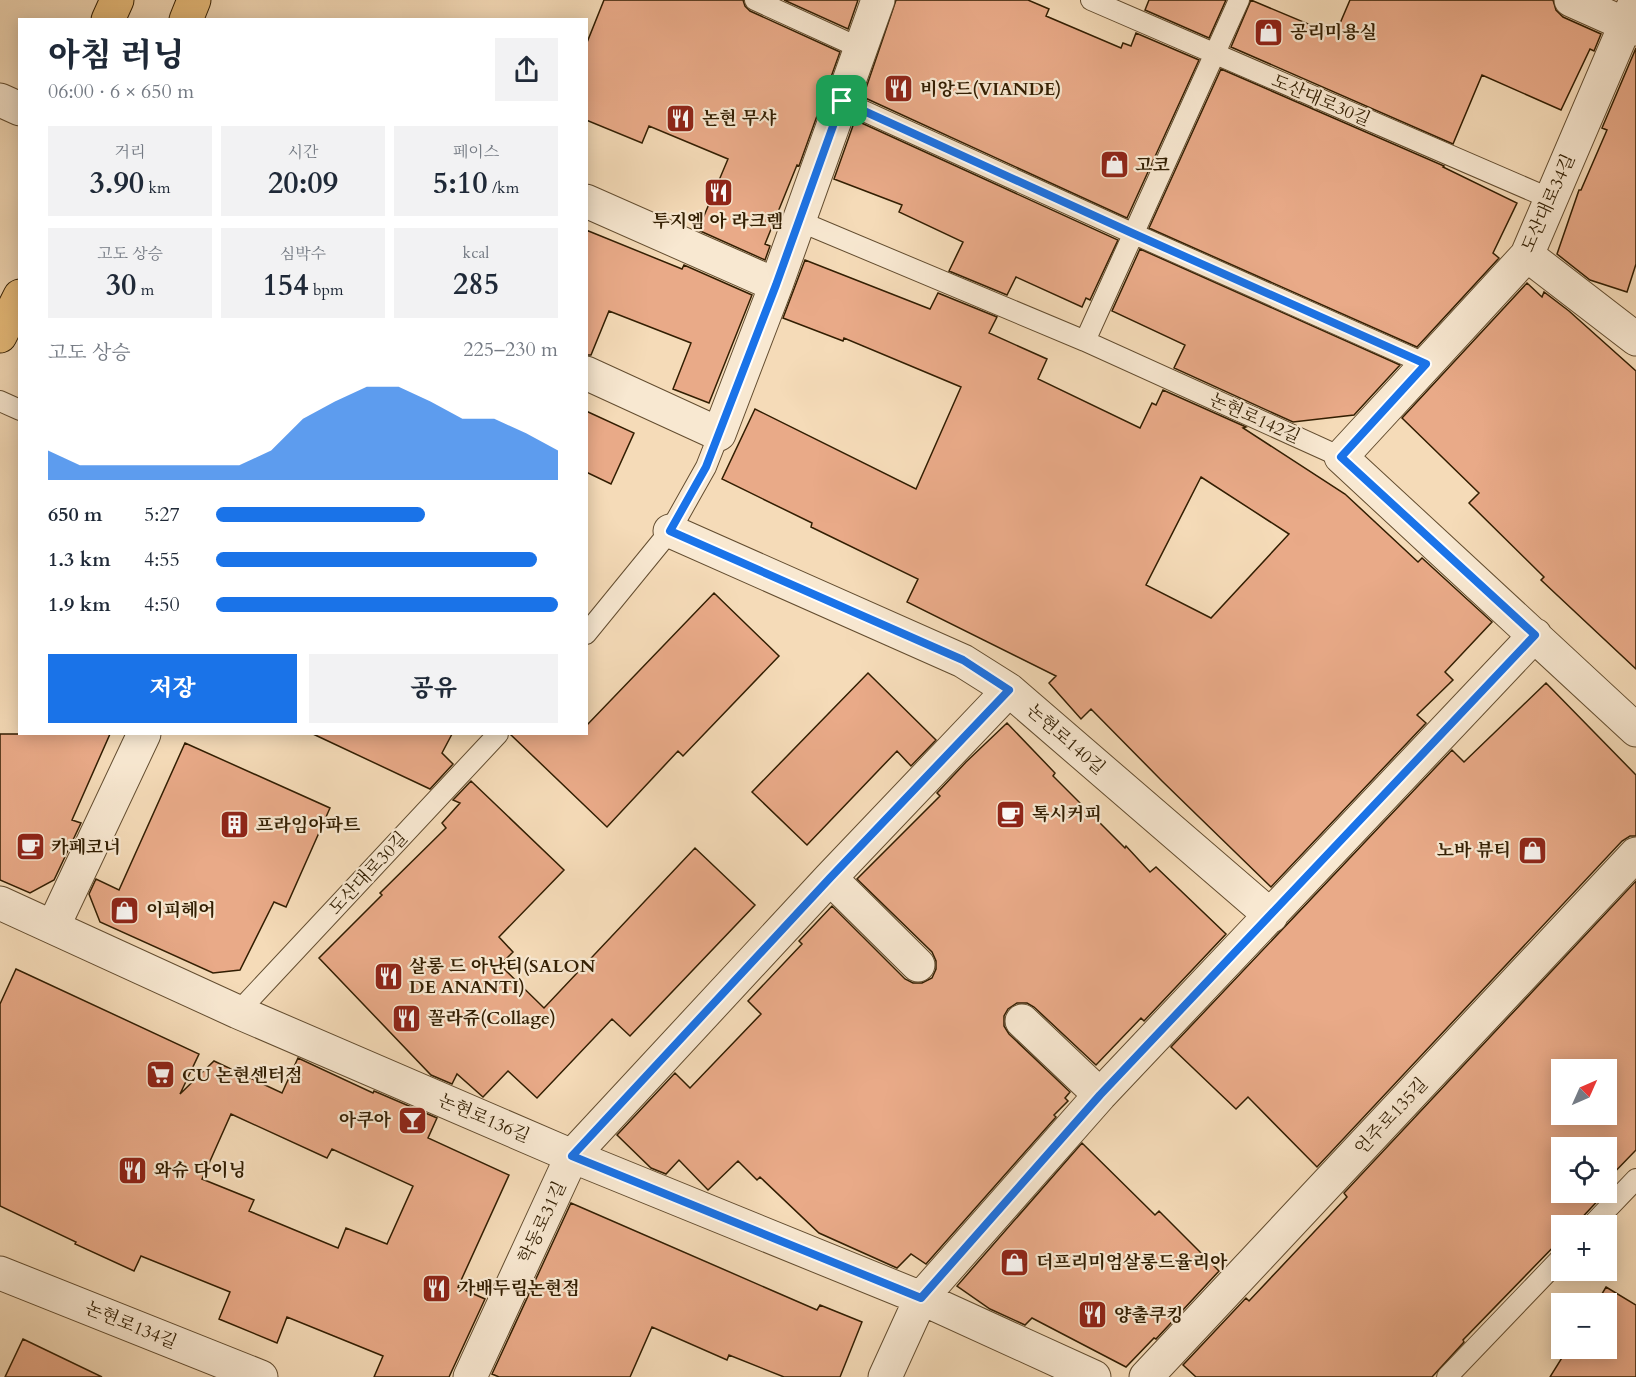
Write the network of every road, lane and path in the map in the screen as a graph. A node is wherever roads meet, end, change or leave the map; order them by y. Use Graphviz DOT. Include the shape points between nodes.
graph roads {
  1 [pos="117,0"];
  2 [pos="194,0"];
  3 [pos="755,0"];
  4 [pos="878,0"];
  5 [pos="1091,0"];
  6 [pos="1239,0"];
  7 [pos="1571,0"];
  8 [pos="109,18"];
  9 [pos="187,18"];
  10 [pos="1633,18"];
  11 [pos="860,48"];
  12 [pos="1215,54"];
  13 [pos="0,100"];
  14 [pos="842,101"];
  15 [pos="18,108"];
  16 [pos="1551,199"];
  17 [pos="588,202"];
  18 [pos="799,221"];
  19 [pos="1132,233"];
  20 [pos="1527,255"];
  21 [pos="776,285"];
  22 [pos="18,300"];
  23 [pos="0,336"];
  24 [pos="1636,339"];
  25 [pos="1085,341"];
  26 [pos="1426,364"];
  27 [pos="588,373"];
  28 [pos="0,401"];
  29 [pos="18,409"];
  30 [pos="719,434"];
  31 [pos="1341,457"];
  32 [pos="670,531"];
  33 [pos="588,632"];
  34 [pos="1535,635"];
  35 [pos="1009,690"];
  36 [pos="1636,730"];
  37 [pos="144,735"];
  38 [pos="497,735"];
  39 [pos="1636,854"];
  40 [pos="830,878"];
  41 [pos="0,903"];
  42 [pos="1271,916"];
  43 [pos="53,927"];
  44 [pos="918,965"];
  45 [pos="238,1012"];
  46 [pos="1022,1021"];
  47 [pos="1100,1095"];
  48 [pos="572,1156"];
  49 [pos="1636,1179"];
  50 [pos="1602,1215"];
  51 [pos="1551,1268"];
  52 [pos="0,1273"];
  53 [pos="921,1298"];
  54 [pos="261,1377"];
  55 [pos="470,1377"];
  56 [pos="885,1377"];
  57 [pos="1094,1377"];
  58 [pos="1146,1377"];
  59 [pos="1447,1377"];
  1 -- 8 [label="main road"];
  2 -- 9 [label="main road"];
  3 -- 11 [label="lane"];
  4 -- 11 [label="street"];
  5 -- 12 [label="lane, 도산대로30길"];
  6 -- 12 [label="lane"];
  7 -- 10 [label="street"];
  10 -- 16 [label="street, 도산대로34길"];
  11 -- 14 [label="street"];
  12 -- 16 [label="lane, 도산대로30길"];
  12 -- 19 [label="lane"];
  13 -- 15 [label="street"];
  14 -- 18 [label="street"];
  14 -- 19 [label="lane"];
  16 -- 20 [label="street, 도산대로34길"];
  17 -- 21 [label="street"];
  18 -- 21 [label="street"];
  18 -- 25 [label="lane, 논현로142길"];
  19 -- 25 [label="lane"];
  19 -- 26 [label="lane"];
  20 -- 24 [label="street"];
  20 -- 26 [label="street, 도산대로34길"];
  21 -- 30 [label="street"];
  22 -- 23 [label="main road"];
  25 -- 31 [label="lane, 논현로142길"];
  26 -- 31 [label="street, 도산대로34길"];
  27 -- 30 [label="street"];
  28 -- 29 [label="lane"];
  30 -- 32 [label="lane" via="706,467"];
  31 -- 34 [label="street, 논현로142길"];
  32 -- 33 [label="lane"];
  32 -- 35 [label="street, 논현로140길" via="963,660"];
  34 -- 36 [label="street, 논현로142길"];
  34 -- 42 [label="street"];
  35 -- 40 [label="street, 학동로31길"];
  35 -- 42 [label="street, 논현로140길"];
  37 -- 43 [label="street"];
  38 -- 45 [label="lane, 도산대로30길"];
  39 -- 58 [label="street, 언주로135길"];
  40 -- 44 [label="street"];
  40 -- 48 [label="street, 학동로31길"];
  41 -- 43 [label="street, 논현로136길"];
  42 -- 47 [label="street"];
  43 -- 45 [label="street, 논현로136길"];
  45 -- 48 [label="street, 논현로136길"];
  46 -- 47 [label="street"];
  47 -- 53 [label="street"];
  48 -- 53 [label="street, 논현로136길"];
  48 -- 55 [label="street, 학동로31길"];
  49 -- 50 [label="lane"];
  51 -- 59 [label="lane"];
  52 -- 54 [label="street, 논현로134길"];
  53 -- 56 [label="street"];
  53 -- 57 [label="street"];
}
